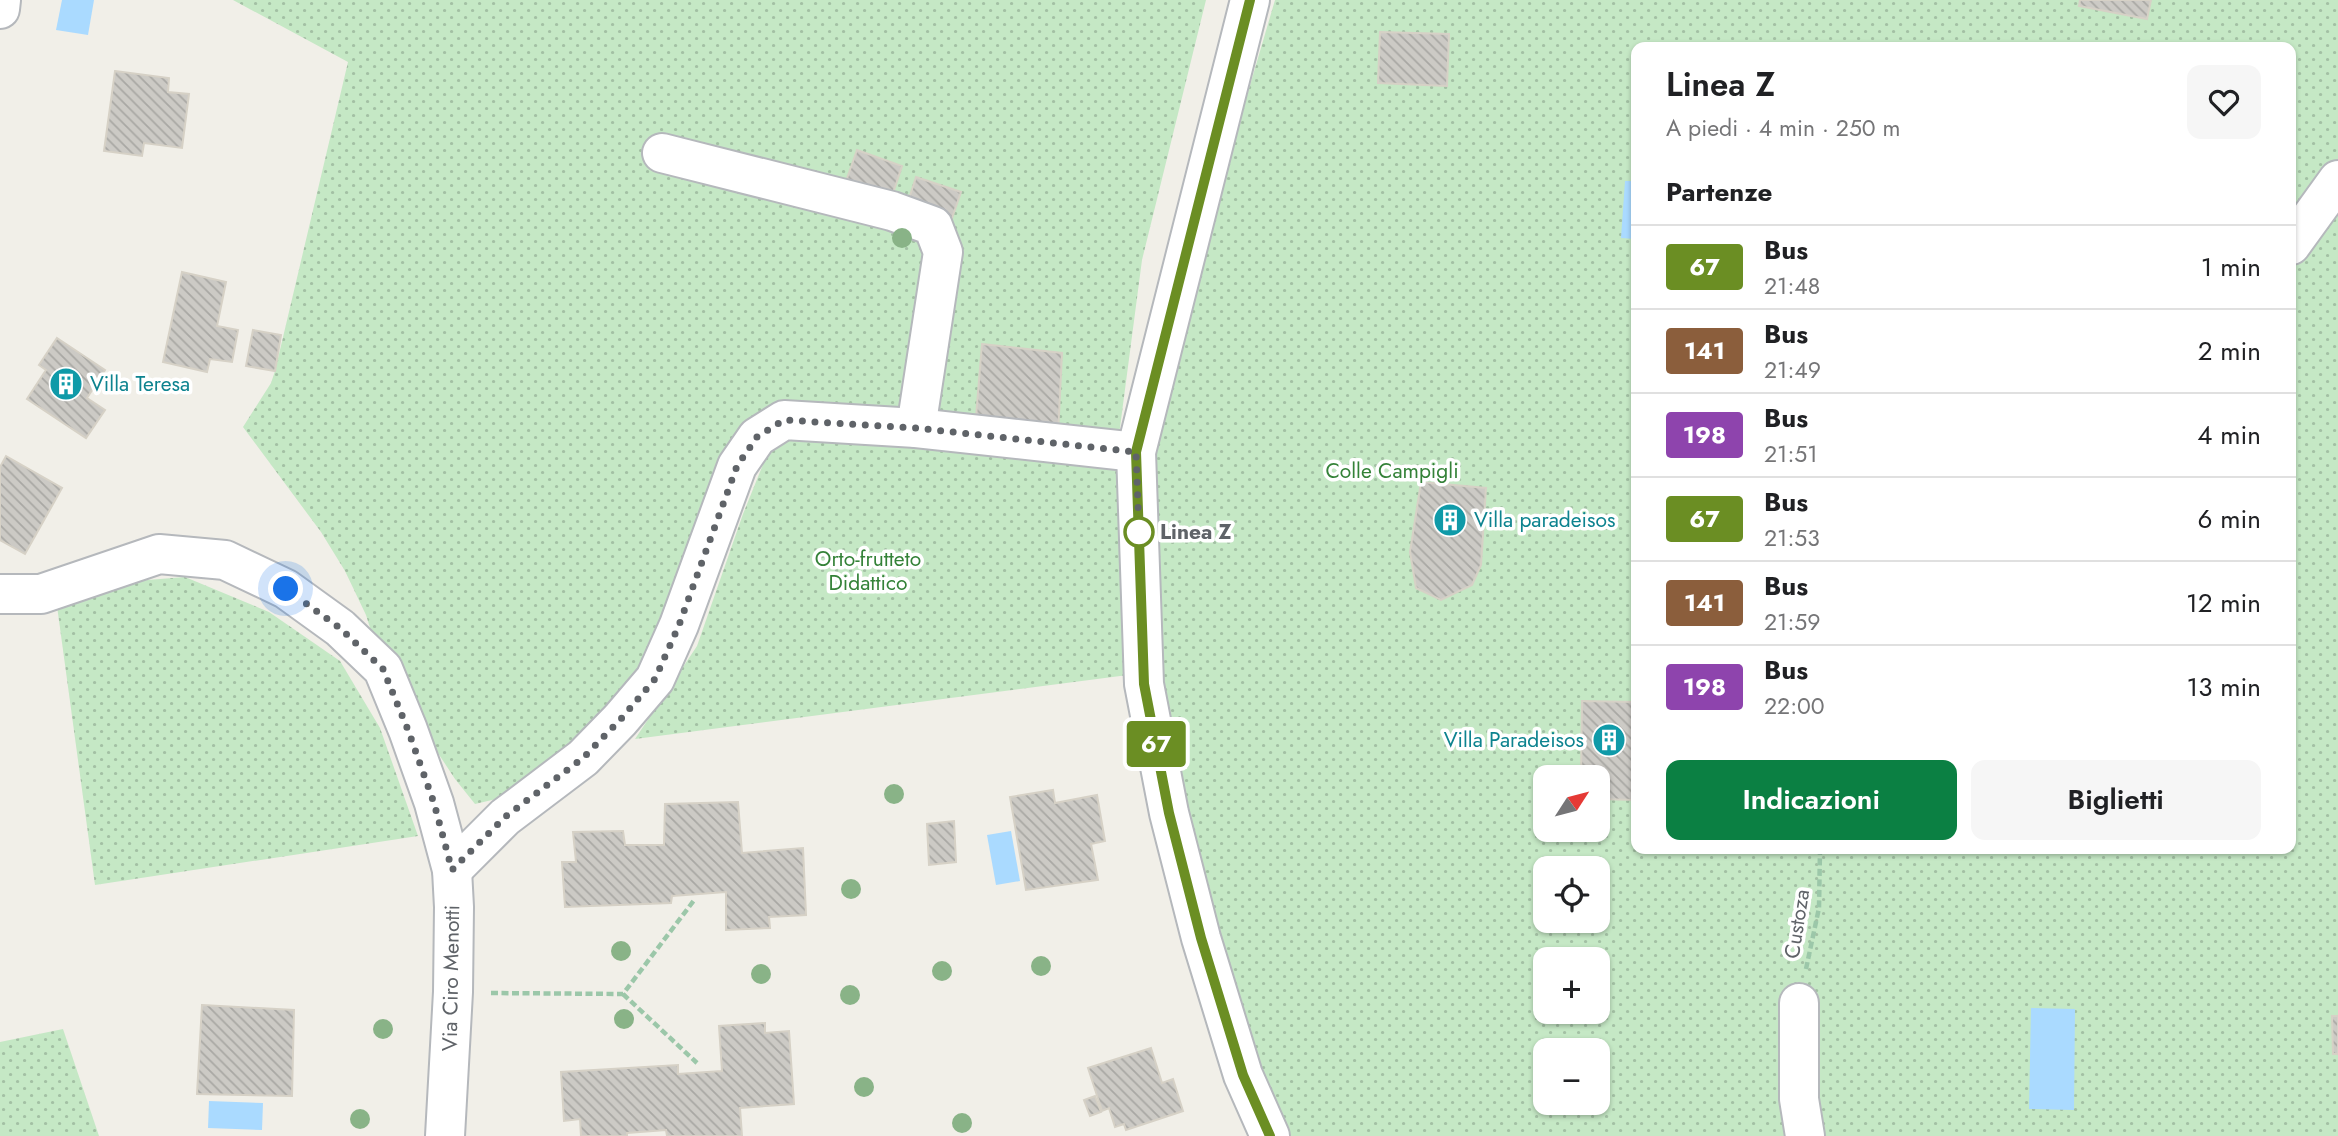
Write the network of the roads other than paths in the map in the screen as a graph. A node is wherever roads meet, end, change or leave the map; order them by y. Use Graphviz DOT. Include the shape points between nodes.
graph roads {
  1 [pos="2,0"];
  2 [pos="1250,0"];
  3 [pos="0,9"];
  4 [pos="662,153"];
  5 [pos="2338,180"];
  6 [pos="2296,238"];
  7 [pos="916,428"];
  8 [pos="1136,452"];
  9 [pos="0,594"];
  10 [pos="452,870"];
  11 [pos="1799,1003"];
  12 [pos="445,1136"];
  13 [pos="1270,1136"];
  14 [pos="1805,1136"];
  1 -- 3 [label="street"];
  2 -- 8 [label="street"];
  4 -- 7 [label="street" via="892,211 933,226 943,252"];
  5 -- 6 [label="street"];
  7 -- 8 [label="street"];
  7 -- 10 [label="street" via="784,420 757,437 737,466 702,567 655,679 583,758 505,817"];
  8 -- 13 [label="street" via="1144,684 1169,813 1243,1075"];
  9 -- 10 [label="street, Via Ciro Menotti" via="41,594 159,554 225,560 286,589 340,628 383,669 434,803"];
  10 -- 12 [label="street, Via Ciro Menotti" via="453,992"];
  11 -- 14 [label="street"];
}
